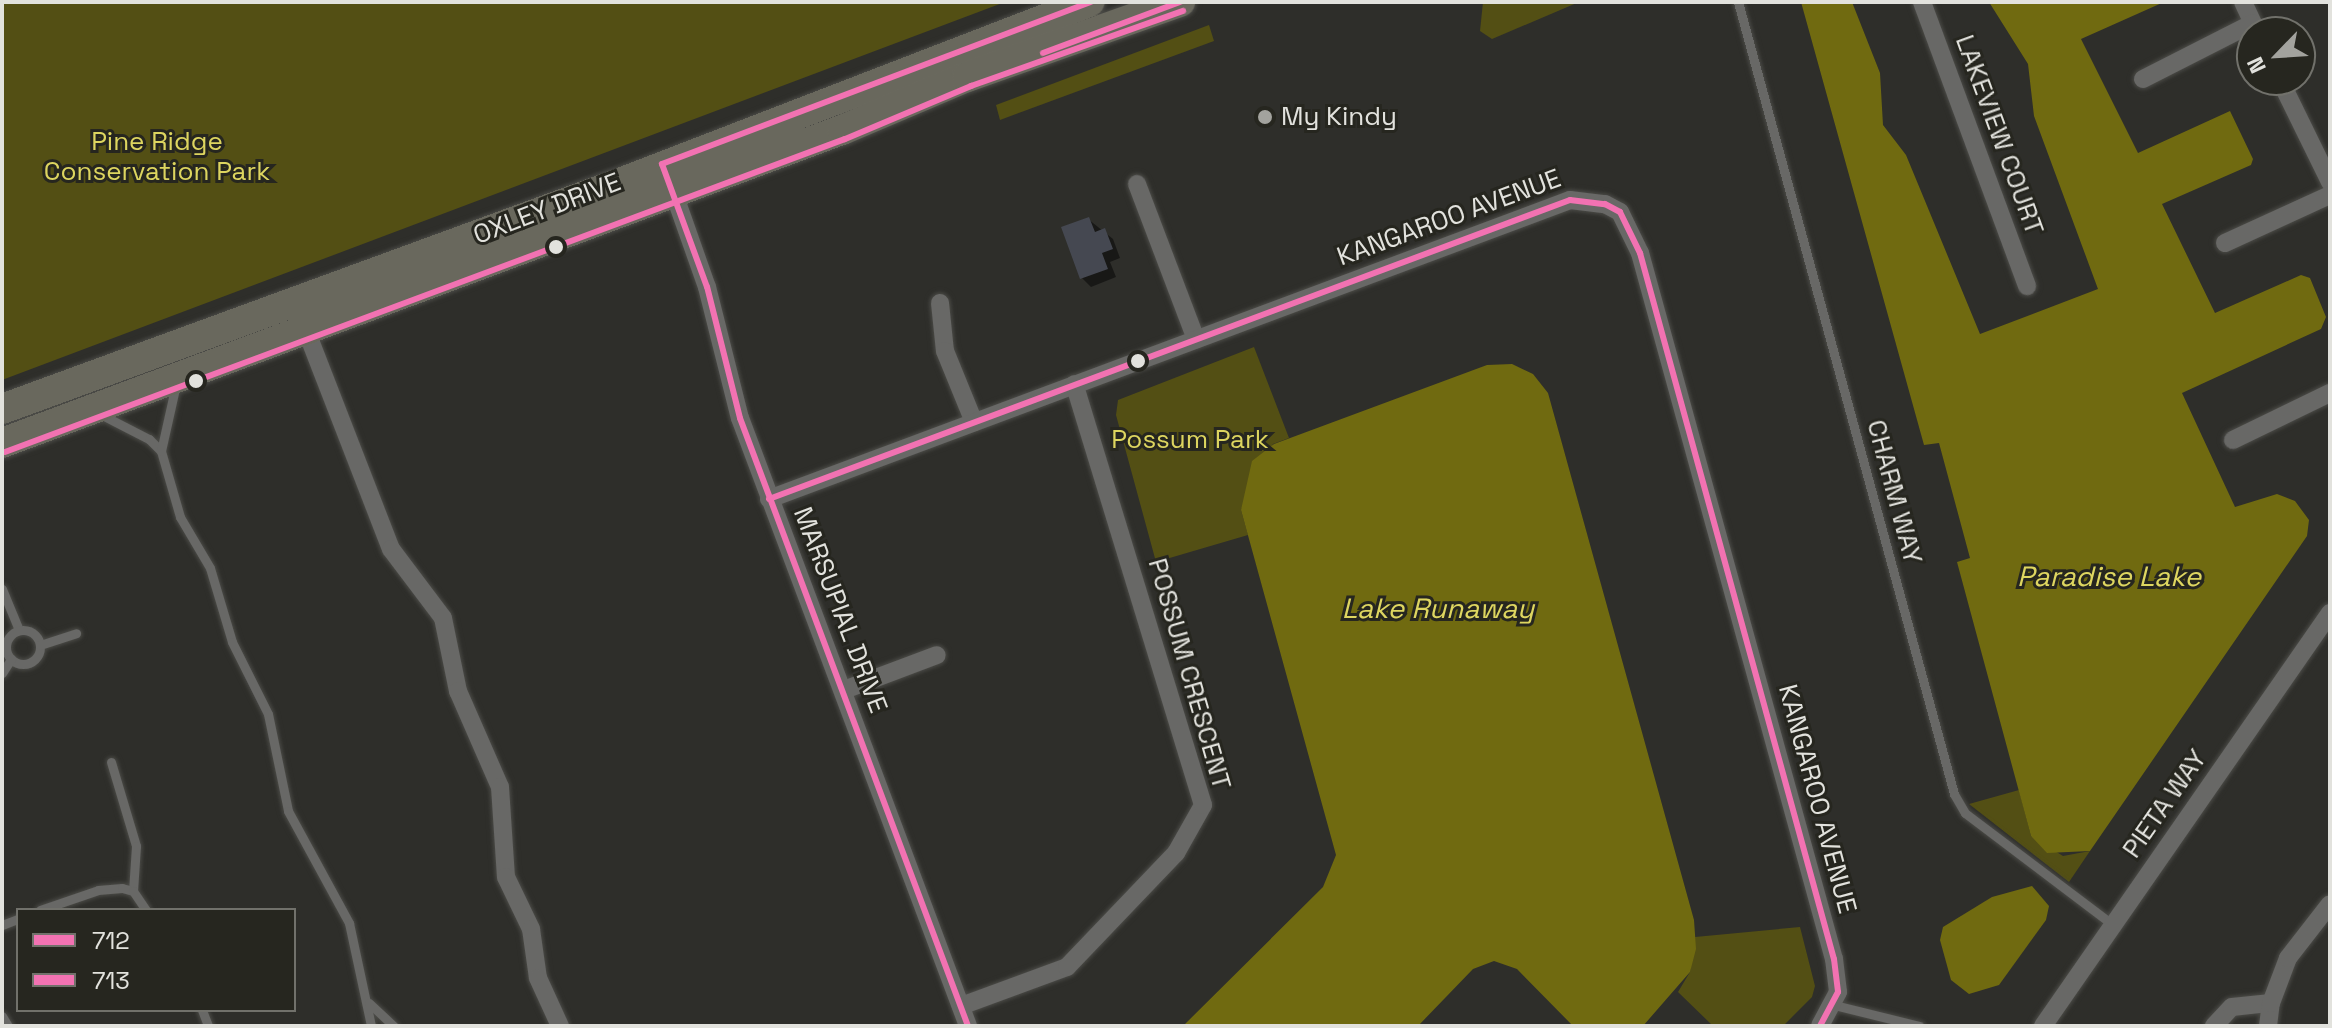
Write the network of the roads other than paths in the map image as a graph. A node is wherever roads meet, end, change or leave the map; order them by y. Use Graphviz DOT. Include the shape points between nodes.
graph roads {
  1 [pos="1090,2"];
  2 [pos="1180,2"];
  3 [pos="1738,2"];
  4 [pos="1922,2"];
  5 [pos="2236,37"];
  6 [pos="2143,79"];
  7 [pos="2288,96"];
  8 [pos="662,164"];
  9 [pos="2330,182"];
  10 [pos="1137,184"];
  11 [pos="674,192"];
  12 [pos="2330,195"];
  13 [pos="2225,243"];
  14 [pos="2027,286"];
  15 [pos="940,303"];
  16 [pos="306,330"];
  17 [pos="1196,339"];
  18 [pos="178,377"];
  19 [pos="1074,384"];
  20 [pos="2330,393"];
  21 [pos="2,409"];
  22 [pos="90,411"];
  23 [pos="974,422"];
  24 [pos="2233,440"];
  25 [pos="2,443"];
  26 [pos="161,451"];
  27 [pos="769,499"];
  28 [pos="2,589"];
  29 [pos="2330,613"];
  30 [pos="19,630"];
  31 [pos="76,633"];
  32 [pos="40,645"];
  33 [pos="937,655"];
  34 [pos="11,659"];
  35 [pos="2,673"];
  36 [pos="844,690"];
  37 [pos="111,762"];
  38 [pos="133,891"];
  39 [pos="2330,904"];
  40 [pos="46,908"];
  41 [pos="145,908"];
  42 [pos="2113,925"];
  43 [pos="368,1001"];
  44 [pos="2271,1003"];
  45 [pos="1834,1005"];
  46 [pos="961,1006"];
  47 [pos="2,1016"];
  48 [pos="8,1026"];
  49 [pos="371,1026"];
  50 [pos="394,1026"];
  51 [pos="560,1026"];
  52 [pos="968,1026"];
  53 [pos="1820,1026"];
  54 [pos="1919,1026"];
  55 [pos="2043,1026"];
  56 [pos="2214,1026"];
  57 [pos="2268,1026"];
  1 -- 8 [label="main road, OXLEY DRIVE"];
  2 -- 11 [label="main road, OXLEY DRIVE" via="967,77"];
  3 -- 42 [label="lane, CHARM WAY" via="1954,794 1965,813"];
  4 -- 14 [label="street, LAKEVIEW COURT"];
  5 -- 6 [label="street"];
  7 -- 9 [label="street"];
  8 -- 11 [label="street, MARSUPIAL DRIVE"];
  8 -- 21 [label="main road, OXLEY DRIVE"];
  10 -- 17 [label="street"];
  11 -- 16 [label="main road, OXLEY DRIVE"];
  11 -- 27 [label="street, MARSUPIAL DRIVE" via="707,287 731,394"];
  12 -- 13 [label="street"];
  15 -- 23 [label="street" via="945,351"];
  16 -- 18 [label="main road, OXLEY DRIVE"];
  16 -- 51 [label="street" via="391,549 443,618 458,691 500,787 506,877 531,929 538,978"];
  17 -- 19 [label="street, KANGAROO AVENUE"];
  17 -- 45 [label="street, KANGAROO AVENUE" via="1570,200 1594,199 1620,212 1640,253 1834,959"];
  18 -- 22 [label="main road, OXLEY DRIVE"];
  18 -- 26 [label="lane"];
  19 -- 23 [label="street, KANGAROO AVENUE"];
  19 -- 46 [label="street, POSSUM CRESCENT" via="1203,805 1176,853 1067,967"];
  20 -- 24 [label="street"];
  22 -- 25 [label="main road, OXLEY DRIVE"];
  22 -- 26 [label="lane" via="133,429"];
  23 -- 27 [label="street, KANGAROO AVENUE"];
  26 -- 43 [label="lane" via="180,517 210,568 232,642 268,714 288,811 349,923"];
  27 -- 36 [label="street, MARSUPIAL DRIVE"];
  28 -- 30 [label="lane"];
  29 -- 42 [label="street, PIETA WAY"];
  30 -- 32 [label="lane" via="33,633"];
  30 -- 34 [label="lane" via="7,642"];
  31 -- 32 [label="lane"];
  32 -- 34 [label="lane" via="31,662"];
  33 -- 36 [label="street"];
  34 -- 35 [label="lane"];
  36 -- 46 [label="street, MARSUPIAL DRIVE"];
  37 -- 38 [label="lane" via="136,846"];
  38 -- 40 [label="lane" via="98,890"];
  38 -- 41 [label="lane"];
  39 -- 44 [label="street" via="2288,958"];
  42 -- 55 [label="street, PIETA WAY"];
  43 -- 49 [label="lane"];
  43 -- 50 [label="lane"];
  44 -- 56 [label="street" via="2232,1007"];
  44 -- 57 [label="street"];
  45 -- 53 [label="street"];
  45 -- 54 [label="lane"];
  46 -- 52 [label="street, MARSUPIAL DRIVE"];
  47 -- 48 [label="lane"];
}
